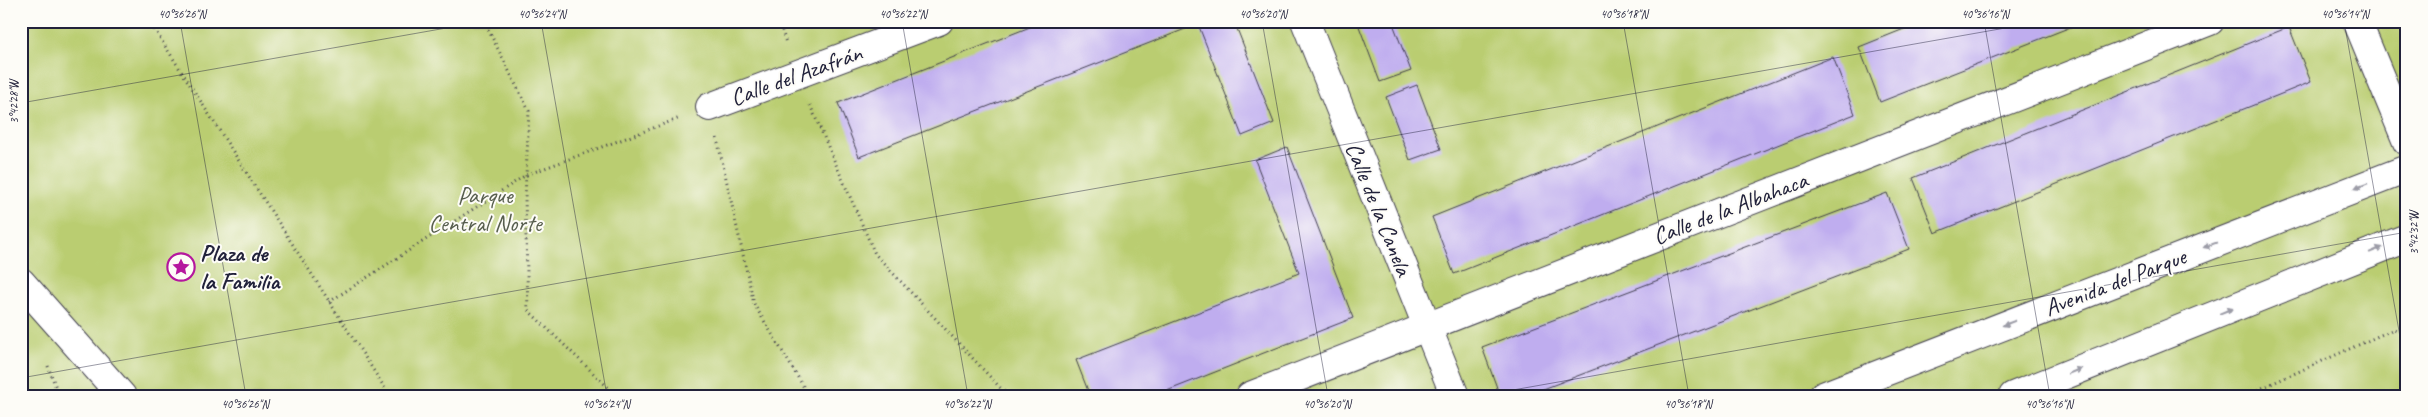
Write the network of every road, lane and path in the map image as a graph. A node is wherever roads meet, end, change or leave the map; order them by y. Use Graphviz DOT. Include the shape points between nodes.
graph roads {
  1 [pos="148,21"];
  2 [pos="484,21"];
  3 [pos="779,21"];
  4 [pos="939,21"];
  5 [pos="1305,21"];
  6 [pos="2210,21"];
  7 [pos="2357,21"];
  8 [pos="797,75"];
  9 [pos="710,107"];
  10 [pos="2407,142"];
  11 [pos="2407,168"];
  12 [pos="526,175"];
  13 [pos="2407,238"];
  14 [pos="21,282"];
  15 [pos="330,302"];
  16 [pos="1426,327"];
  17 [pos="2407,335"];
  18 [pos="122,396"];
  19 [pos="390,396"];
  20 [pos="617,396"];
  21 [pos="809,396"];
  22 [pos="1008,396"];
  23 [pos="1250,396"];
  24 [pos="1455,396"];
  25 [pos="1822,396"];
  26 [pos="2013,396"];
  27 [pos="2244,396"];
  1 -- 15 [label="path"];
  2 -- 12 [label="path" via="530,111"];
  3 -- 8 [label="path"];
  4 -- 8 [label="street, Calle del Azafrán"];
  5 -- 16 [label="street, Calle de la Canela"];
  6 -- 16 [label="street, Calle de la Albahaca"];
  7 -- 10 [label="street"];
  8 -- 9 [label="street, Calle del Azafrán"];
  8 -- 22 [label="path" via="875,254"];
  9 -- 12 [label="path"];
  9 -- 21 [label="path" via="754,304"];
  11 -- 25 [label="street, Avenida del Parque, one-way"];
  12 -- 15 [label="path"];
  12 -- 20 [label="path" via="528,310"];
  26 -- 13 [label="street, one-way"];
  14 -- 18 [label="street"];
  15 -- 19 [label="path"];
  16 -- 23 [label="street, Calle de la Albahaca"];
  16 -- 24 [label="street, Calle de la Canela"];
  17 -- 27 [label="path" via="2394,329"];
}
